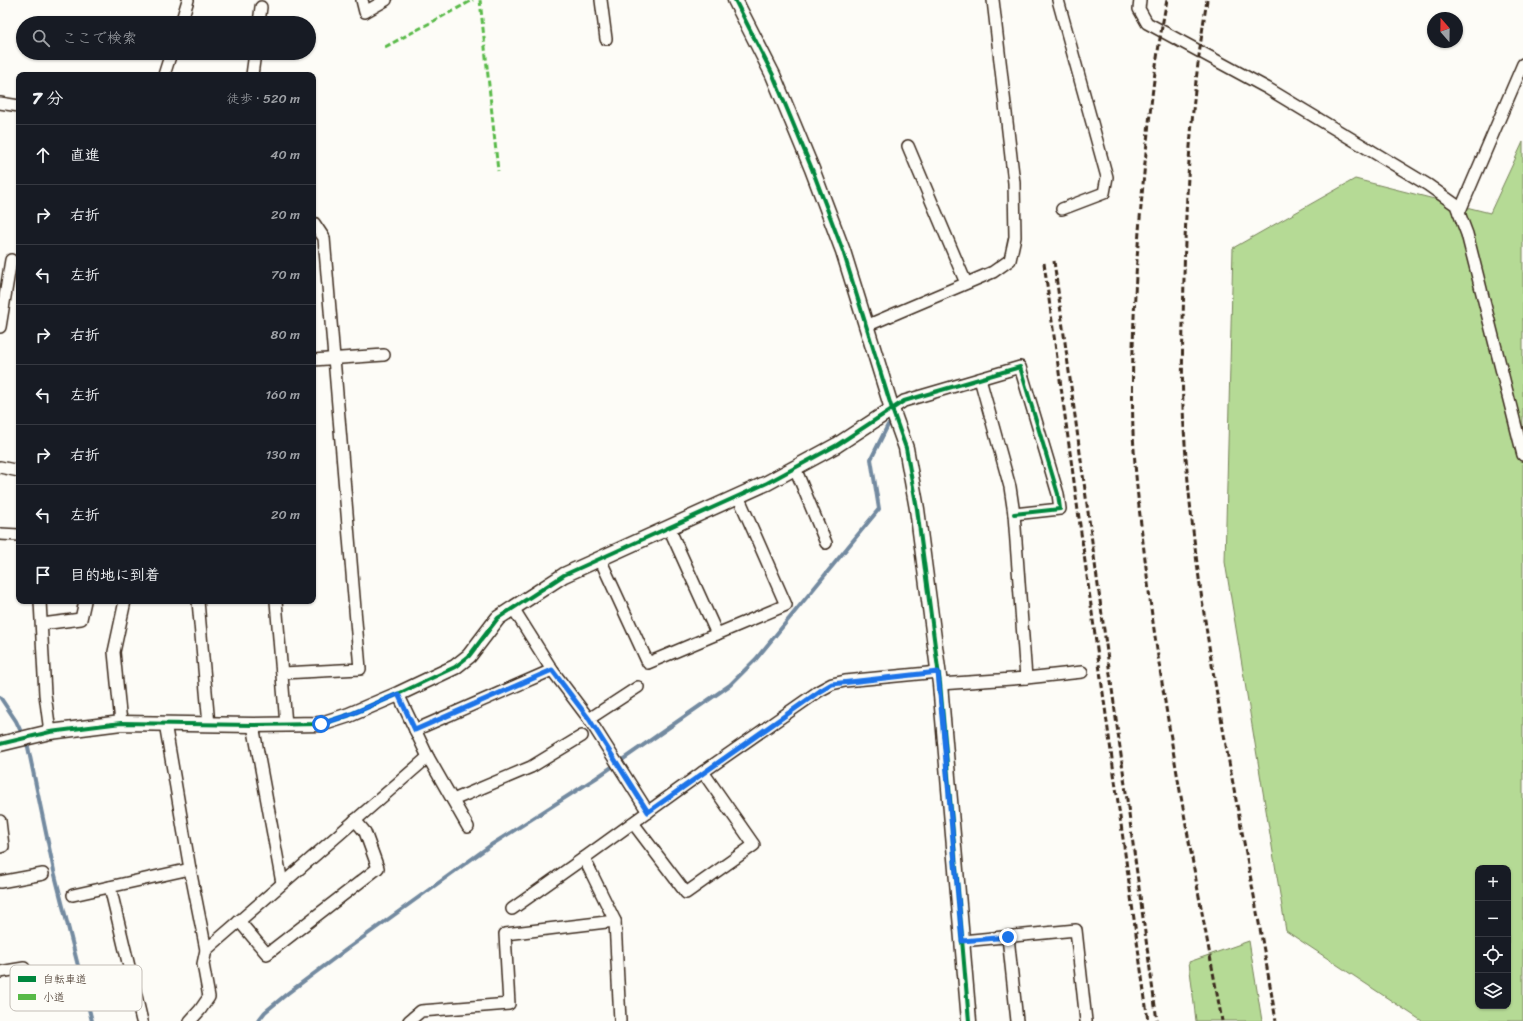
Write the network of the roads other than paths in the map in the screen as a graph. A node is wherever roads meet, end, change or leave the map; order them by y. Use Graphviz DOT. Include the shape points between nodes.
graph roads {
  1 [pos="188,0"];
  2 [pos="362,0"];
  3 [pos="386,0"];
  4 [pos="601,0"];
  5 [pos="735,0"];
  6 [pos="993,0"];
  7 [pos="1058,0"];
  8 [pos="1140,0"];
  9 [pos="261,7"];
  10 [pos="182,16"];
  11 [pos="260,16"];
  12 [pos="606,39"];
  13 [pos="169,60"];
  14 [pos="254,60"];
  15 [pos="1523,64"];
  16 [pos="165,72"];
  17 [pos="252,72"];
  18 [pos="0,103"];
  19 [pos="16,106"];
  20 [pos="908,146"];
  21 [pos="1062,209"];
  22 [pos="1459,214"];
  23 [pos="316,226"];
  24 [pos="11,260"];
  25 [pos="966,283"];
  26 [pos="3,293"];
  27 [pos="866,326"];
  28 [pos="0,327"];
  29 [pos="384,355"];
  30 [pos="334,358"];
  31 [pos="316,360"];
  32 [pos="980,379"];
  33 [pos="892,409"];
  34 [pos="1523,455"];
  35 [pos="0,467"];
  36 [pos="795,468"];
  37 [pos="16,470"];
  38 [pos="738,496"];
  39 [pos="1014,514"];
  40 [pos="669,528"];
  41 [pos="0,534"];
  42 [pos="16,535"];
  43 [pos="826,543"];
  44 [pos="600,559"];
  45 [pos="40,604"];
  46 [pos="85,604"];
  47 [pos="124,604"];
  48 [pos="198,604"];
  49 [pos="276,604"];
  50 [pos="513,608"];
  51 [pos="42,624"];
  52 [pos="717,634"];
  53 [pos="552,670"];
  54 [pos="1082,672"];
  55 [pos="282,673"];
  56 [pos="939,678"];
  57 [pos="1026,678"];
  58 [pos="638,687"];
  59 [pos="398,694"];
  60 [pos="589,719"];
  61 [pos="121,723"];
  62 [pos="165,723"];
  63 [pos="208,725"];
  64 [pos="252,725"];
  65 [pos="286,725"];
  66 [pos="415,730"];
  67 [pos="50,732"];
  68 [pos="582,736"];
  69 [pos="0,744"];
  70 [pos="428,757"];
  71 [pos="703,772"];
  72 [pos="452,800"];
  73 [pos="648,812"];
  74 [pos="355,820"];
  75 [pos="0,821"];
  76 [pos="634,822"];
  77 [pos="468,827"];
  78 [pos="0,846"];
  79 [pos="584,858"];
  80 [pos="190,869"];
  81 [pos="43,874"];
  82 [pos="0,882"];
  83 [pos="282,883"];
  84 [pos="110,887"];
  85 [pos="74,895"];
  86 [pos="512,909"];
  87 [pos="239,921"];
  88 [pos="615,921"];
  89 [pos="1008,937"];
  90 [pos="962,941"];
  91 [pos="206,950"];
  92 [pos="129,965"];
  93 [pos="10,970"];
  94 [pos="0,972"];
  95 [pos="140,1011"];
  96 [pos="422,1016"];
  97 [pos="142,1021"];
  98 [pos="190,1021"];
  99 [pos="409,1021"];
  100 [pos="620,1021"];
  101 [pos="969,1021"];
  102 [pos="1017,1021"];
  103 [pos="1086,1021"];
  1 -- 10 [label="street"];
  2 -- 3 [label="street" via="365,12"];
  4 -- 12 [label="street"];
  5 -- 27 [label="street" via="773,75 812,169 843,251"];
  6 -- 25 [label="street" via="1014,183 1015,237 1010,260 993,272"];
  7 -- 21 [label="street" via="1107,177 1104,193"];
  8 -- 22 [label="street" via="1139,10 1147,23 1323,121 1433,189 1456,205"];
  9 -- 11 [label="street"];
  13 -- 16 [label="street"];
  14 -- 17 [label="street"];
  15 -- 22 [label="street"];
  18 -- 19 [label="street"];
  20 -- 25 [label="street"];
  22 -- 34 [label="street" via="1467,234"];
  23 -- 30 [label="street" via="324,238"];
  24 -- 26 [label="street"];
  25 -- 27 [label="street"];
  26 -- 28 [label="street"];
  27 -- 33 [label="street"];
  29 -- 30 [label="street"];
  30 -- 31 [label="street"];
  30 -- 55 [label="street" via="360,669"];
  32 -- 33 [label="street" via="904,401"];
  32 -- 39 [label="street" via="1010,487"];
  32 -- 39 [label="street" via="1020,367 1058,494 1060,509"];
  33 -- 36 [label="street" via="837,445"];
  33 -- 56 [label="street" via="906,448 917,509"];
  35 -- 37 [label="street"];
  36 -- 38 [label="street"];
  36 -- 43 [label="street"];
  38 -- 40 [label="street"];
  38 -- 52 [label="street" via="786,605"];
  39 -- 57 [label="street"];
  40 -- 44 [label="street"];
  40 -- 52 [label="street"];
  41 -- 42 [label="street"];
  44 -- 50 [label="street" via="564,575"];
  44 -- 52 [label="street" via="648,663"];
  45 -- 51 [label="street"];
  46 -- 51 [label="street" via="81,619"];
  47 -- 61 [label="street" via="114,652"];
  48 -- 63 [label="street"];
  49 -- 55 [label="street"];
  50 -- 53 [label="street"];
  50 -- 59 [label="street" via="498,618 470,656 455,667"];
  51 -- 67 [label="street" via="45,694"];
  53 -- 60 [label="street"];
  53 -- 66 [label="street"];
  54 -- 57 [label="street"];
  55 -- 65 [label="street"];
  56 -- 57 [label="street"];
  56 -- 71 [label="street" via="832,684"];
  56 -- 90 [label="street"];
  58 -- 60 [label="street"];
  59 -- 65 [label="street" via="321,724"];
  59 -- 66 [label="street"];
  60 -- 73 [label="street"];
  61 -- 62 [label="street"];
  61 -- 67 [label="street"];
  62 -- 63 [label="street"];
  62 -- 80 [label="street"];
  63 -- 64 [label="street"];
  64 -- 65 [label="street"];
  64 -- 83 [label="street"];
  66 -- 70 [label="street"];
  67 -- 69 [label="street"];
  68 -- 72 [label="street" via="531,767"];
  70 -- 72 [label="street"];
  70 -- 74 [label="street"];
  71 -- 73 [label="street"];
  71 -- 76 [label="street" via="754,845 686,893"];
  72 -- 77 [label="street"];
  73 -- 76 [label="street"];
  74 -- 83 [label="street"];
  74 -- 87 [label="street" via="365,832 378,868 267,954"];
  75 -- 78 [label="street" via="3,846"];
  76 -- 79 [label="street"];
  79 -- 86 [label="street"];
  79 -- 88 [label="street"];
  80 -- 84 [label="street"];
  80 -- 91 [label="street"];
  81 -- 82 [label="street"];
  83 -- 87 [label="street"];
  84 -- 85 [label="street"];
  84 -- 92 [label="street"];
  87 -- 91 [label="street"];
  88 -- 96 [label="street" via="505,934 509,1004"];
  88 -- 100 [label="street"];
  89 -- 90 [label="street"];
  89 -- 102 [label="street"];
  89 -- 103 [label="street" via="1076,930"];
  90 -- 101 [label="street"];
  91 -- 98 [label="street" via="203,964 209,997"];
  93 -- 94 [label="street"];
  95 -- 97 [label="street"];
  96 -- 99 [label="street"];
}
